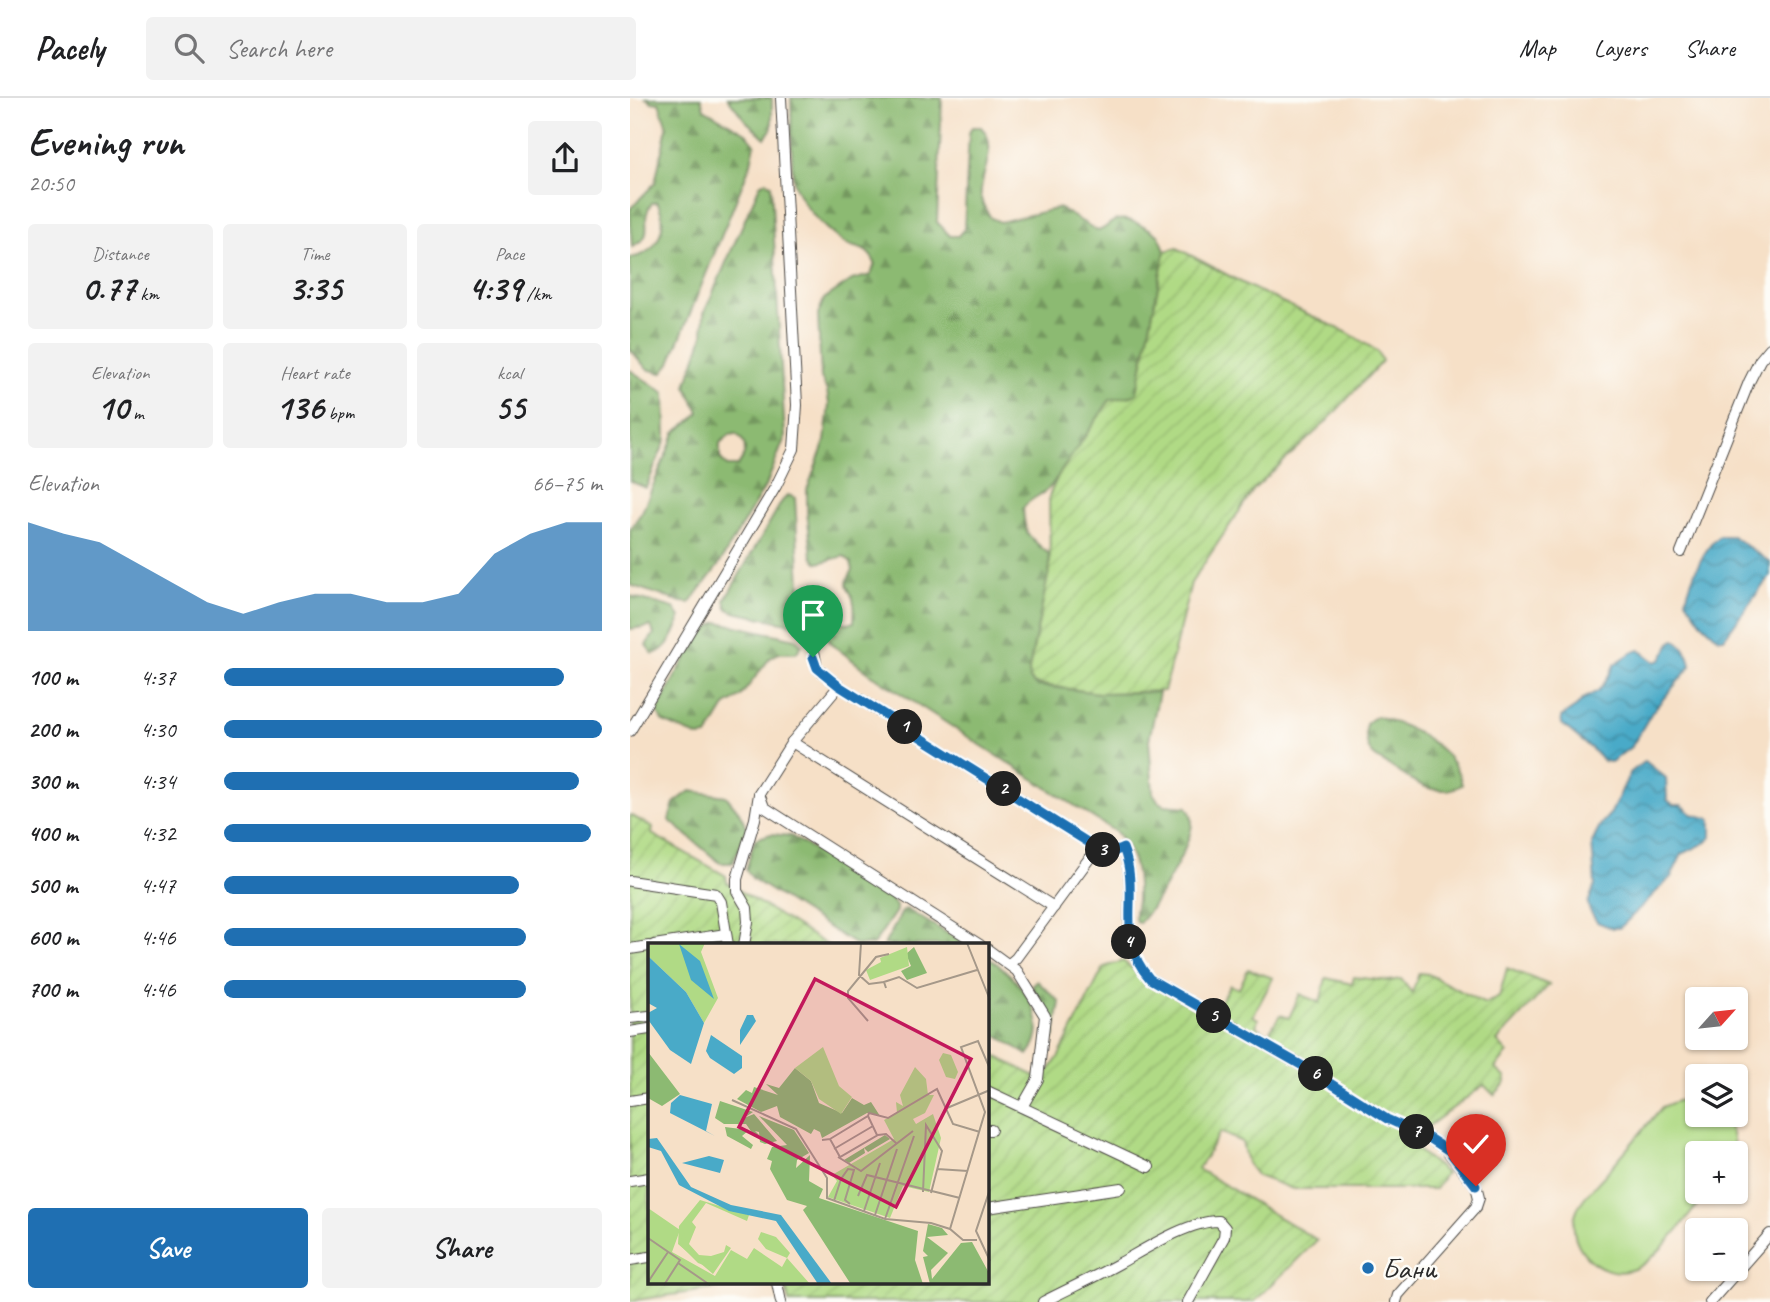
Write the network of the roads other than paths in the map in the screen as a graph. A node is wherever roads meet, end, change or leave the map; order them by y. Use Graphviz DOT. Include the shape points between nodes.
graph roads {
  1 [pos="781,98"];
  2 [pos="1770,348"];
  3 [pos="1681,552"];
  4 [pos="811,640"];
  5 [pos="839,686"];
  6 [pos="630,731"];
  7 [pos="792,742"];
  8 [pos="759,794"];
  9 [pos="1097,848"];
  10 [pos="630,881"];
  11 [pos="1054,907"];
  12 [pos="726,933"];
  13 [pos="664,943"];
  14 [pos="728,943"];
  15 [pos="744,943"];
  16 [pos="977,943"];
  17 [pos="648,946"];
  18 [pos="630,949"];
  19 [pos="989,950"];
  20 [pos="1009,964"];
  21 [pos="648,1016"];
  22 [pos="630,1018"];
  23 [pos="648,1029"];
  24 [pos="630,1032"];
  25 [pos="989,1092"];
  26 [pos="648,1098"];
  27 [pos="630,1101"];
  28 [pos="1022,1107"];
  29 [pos="1149,1167"];
  30 [pos="648,1178"];
  31 [pos="630,1181"];
  32 [pos="1121,1188"];
  33 [pos="989,1208"];
  34 [pos="1770,1234"];
  35 [pos="648,1257"];
  36 [pos="630,1260"];
  37 [pos="776,1284"];
  38 [pos="781,1302"];
  39 [pos="1043,1302"];
  40 [pos="1188,1302"];
  41 [pos="1395,1302"];
  42 [pos="1710,1302"];
  1 -- 6 [label="street" via="797,405 794,449"];
  2 -- 3 [label="street" via="1749,382"];
  4 -- 5 [label="street" via="817,668"];
  5 -- 7 [label="street"];
  5 -- 9 [label="street"];
  7 -- 8 [label="street"];
  7 -- 11 [label="street"];
  8 -- 15 [label="street" via="737,879 737,891 747,908"];
  8 -- 16 [label="street" via="764,807"];
  9 -- 11 [label="street"];
  9 -- 41 [label="street" via="1114,852 1123,848 1129,862 1129,942 1138,965 1150,979 1387,1119 1429,1138 1449,1151 1476,1186 1476,1207"];
  10 -- 12 [label="street" via="713,892 721,902"];
  11 -- 20 [label="street"];
  12 -- 13 [label="street"];
  12 -- 14 [label="street"];
  17 -- 18 [label="street"];
  19 -- 20 [label="street"];
  20 -- 28 [label="street" via="1045,1016 1038,1079"];
  21 -- 22 [label="street"];
  23 -- 24 [label="street"];
  25 -- 28 [label="street"];
  26 -- 27 [label="street"];
  28 -- 29 [label="street"];
  30 -- 31 [label="street"];
  32 -- 33 [label="street"];
  34 -- 42 [label="street"];
  35 -- 36 [label="street"];
  37 -- 38 [label="street"];
  39 -- 40 [label="street" via="1149,1246 1208,1220 1219,1221 1225,1228 1224,1237"];
}
